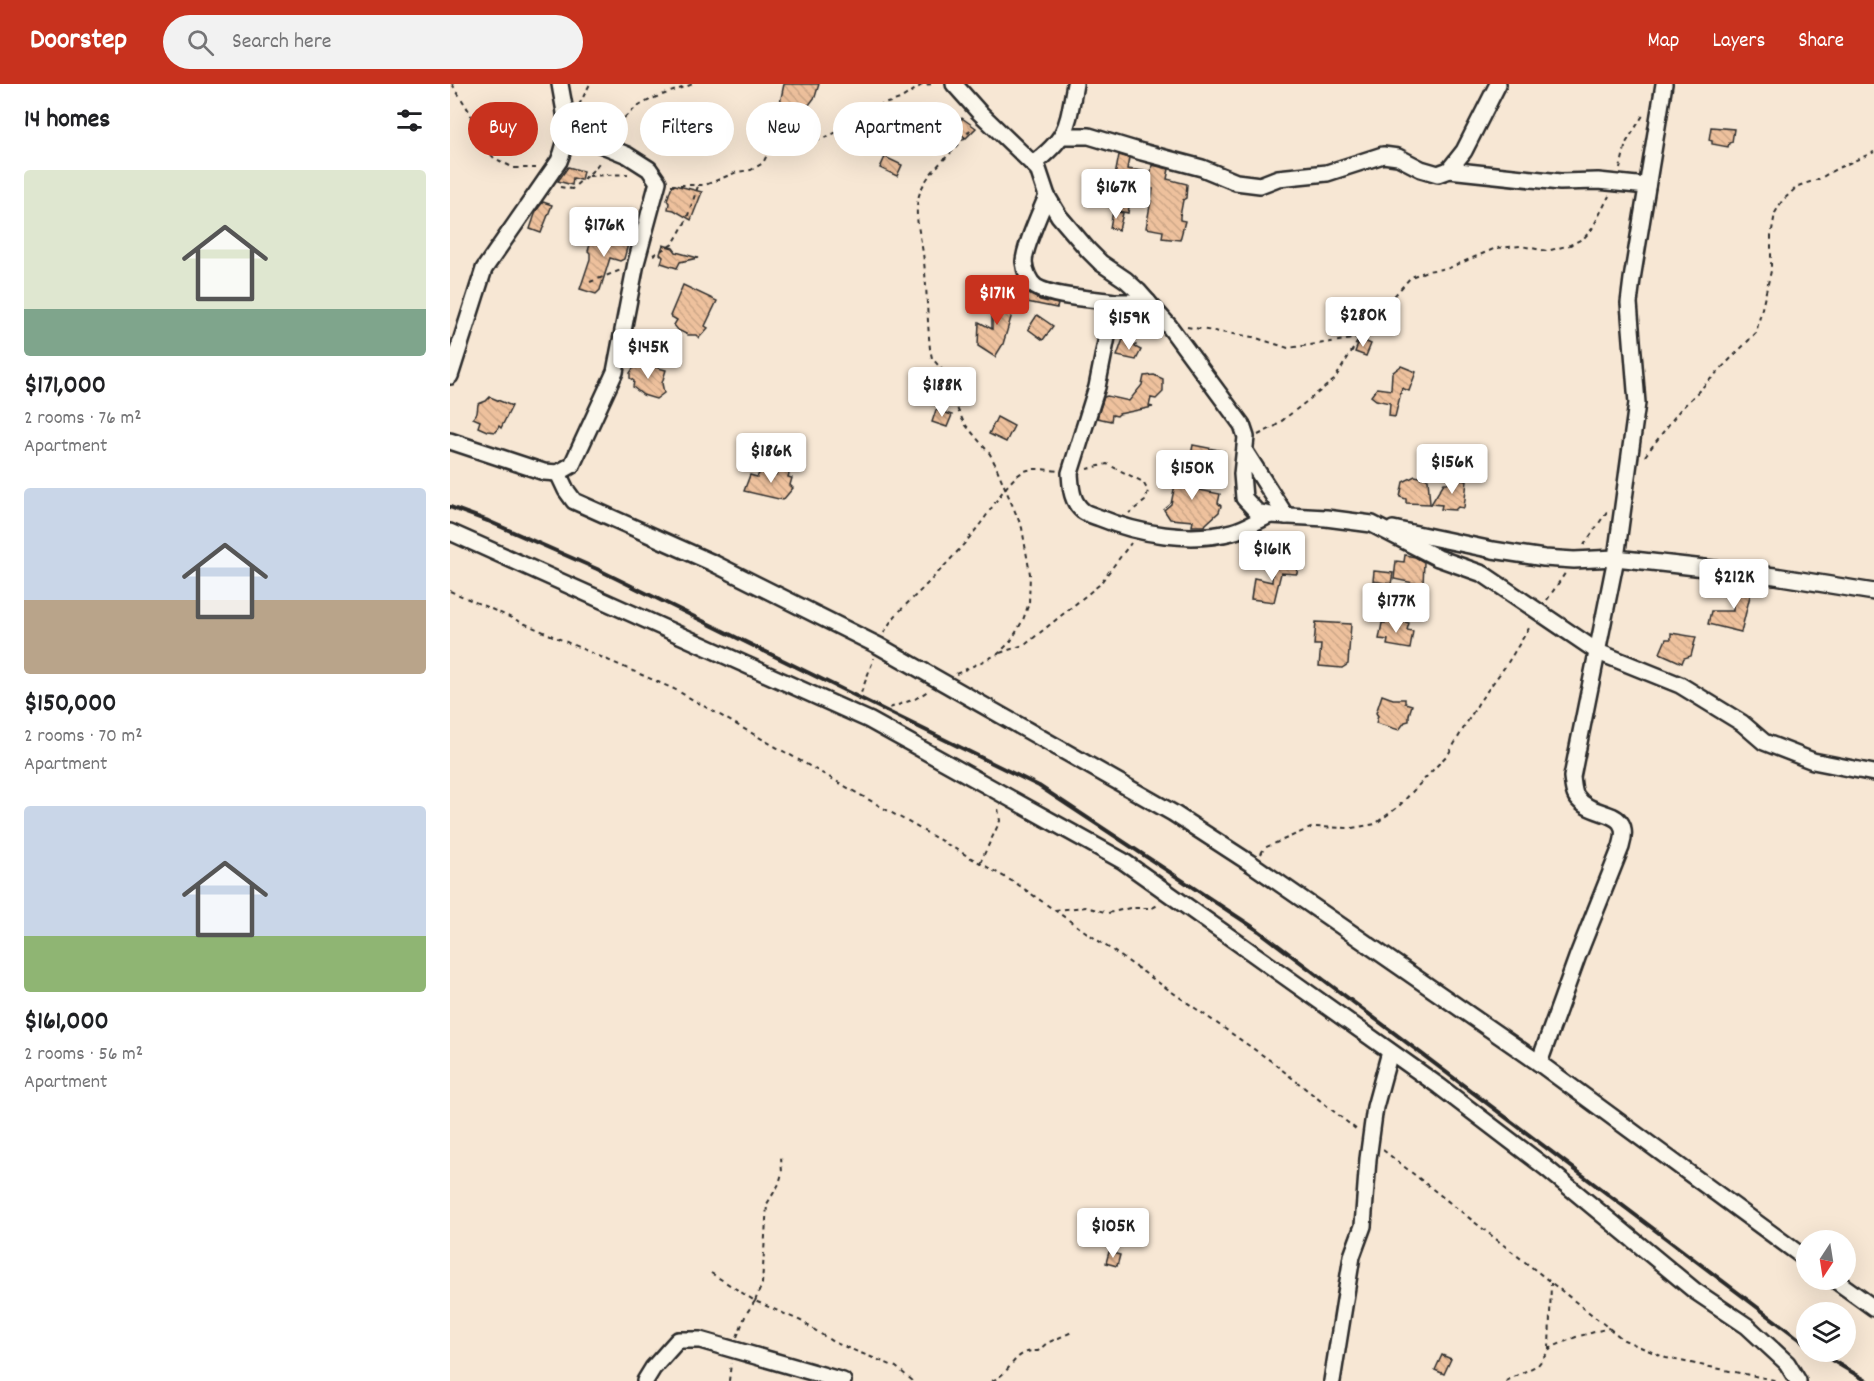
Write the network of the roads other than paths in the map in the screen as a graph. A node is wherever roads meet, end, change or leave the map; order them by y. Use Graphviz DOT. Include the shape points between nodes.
graph roads {
  1 [pos="560,84"];
  2 [pos="954,84"];
  3 [pos="1075,84"];
  4 [pos="1498,84"];
  5 [pos="1664,84"];
  6 [pos="563,102"];
  7 [pos="1062,136"];
  8 [pos="561,156"];
  9 [pos="628,156"];
  10 [pos="1033,164"];
  11 [pos="1449,170"];
  12 [pos="1647,186"];
  13 [pos="1047,196"];
  14 [pos="1114,302"];
  15 [pos="1148,302"];
  16 [pos="450,376"];
  17 [pos="450,441"];
  18 [pos="1246,445"];
  19 [pos="558,473"];
  20 [pos="1270,515"];
  21 [pos="1286,516"];
  22 [pos="1372,524"];
  23 [pos="450,531"];
  24 [pos="1616,558"];
  25 [pos="1874,592"];
  26 [pos="1598,652"];
  27 [pos="1874,773"];
  28 [pos="1390,1052"];
  29 [pos="1539,1063"];
  30 [pos="1796,1252"];
  31 [pos="1849,1290"];
  32 [pos="1874,1308"];
  33 [pos="645,1381"];
  34 [pos="843,1381"];
  35 [pos="1332,1381"];
  36 [pos="1798,1381"];
  1 -- 6 [label="street"];
  2 -- 10 [label="street"];
  3 -- 7 [label="street"];
  4 -- 11 [label="street" via="1464,151"];
  5 -- 12 [label="street"];
  7 -- 10 [label="street"];
  7 -- 11 [label="street" via="1089,135 1236,182 1260,185 1278,178 1327,173 1383,155 1398,157 1438,174"];
  8 -- 16 [label="street" via="484,268"];
  9 -- 19 [label="street" via="649,169 658,182 636,263 615,372 572,465"];
  10 -- 13 [label="street"];
  11 -- 12 [label="street" via="1560,182"];
  12 -- 24 [label="street" via="1629,303 1637,403"];
  13 -- 14 [label="street" via="1024,261 1034,286"];
  13 -- 15 [label="street" via="1088,250"];
  14 -- 15 [label="street"];
  14 -- 20 [label="street" via="1097,387 1070,473 1075,502 1084,512 1115,525 1172,536 1233,532"];
  15 -- 18 [label="street" via="1242,425"];
  17 -- 19 [label="street" via="544,472"];
  18 -- 20 [label="street" via="1244,498 1257,512"];
  18 -- 21 [label="street"];
  19 -- 29 [label="street" via="574,501 713,563 879,646 1173,813"];
  20 -- 21 [label="street"];
  21 -- 22 [label="street"];
  22 -- 24 [label="street" via="1544,558"];
  22 -- 26 [label="street" via="1438,558 1483,574"];
  23 -- 28 [label="street" via="852,712 990,786 1123,861"];
  24 -- 25 [label="street"];
  24 -- 26 [label="street"];
  26 -- 27 [label="street" via="1680,685 1742,723 1764,742 1813,761"];
  26 -- 29 [label="street" via="1572,768 1573,787 1587,807 1622,823 1623,841"];
  28 -- 35 [label="street" via="1375,1107 1363,1226 1352,1256"];
  28 -- 36 [label="street" via="1545,1167 1695,1291 1747,1326 1787,1363"];
  29 -- 30 [label="street"];
  31 -- 32 [label="street"];
  33 -- 34 [label="street" via="678,1340 700,1340"];
}
